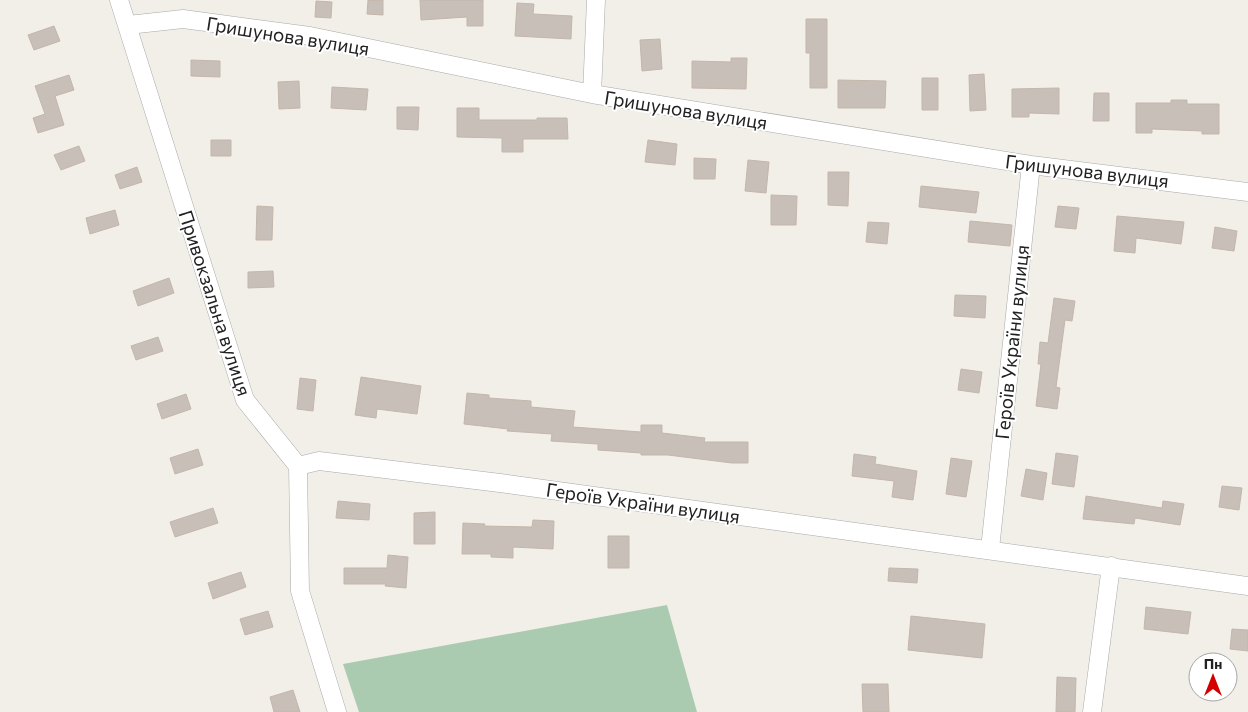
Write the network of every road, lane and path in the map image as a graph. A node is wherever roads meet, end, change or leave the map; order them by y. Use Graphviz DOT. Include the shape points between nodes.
graph roads {
  1 [pos="119,0"];
  2 [pos="596,0"];
  3 [pos="128,26"];
  4 [pos="592,94"];
  5 [pos="1031,165"];
  6 [pos="1248,192"];
  7 [pos="298,466"];
  8 [pos="990,549"];
  9 [pos="1111,566"];
  10 [pos="1248,586"];
  11 [pos="337,712"];
  12 [pos="1092,712"];
  1 -- 3 [label="street, Привокзальна вулиця"];
  2 -- 4 [label="street"];
  3 -- 4 [label="street, Гришунова вулиця" via="183,19 310,36"];
  3 -- 7 [label="street, Привокзальна вулиця" via="245,400"];
  4 -- 5 [label="street, Гришунова вулиця"];
  5 -- 6 [label="street, Гришунова вулиця"];
  5 -- 8 [label="street, Героїв України вулиця"];
  7 -- 8 [label="street, Героїв України вулиця" via="328,462"];
  7 -- 11 [label="street" via="300,591"];
  8 -- 9 [label="street, Героїв України вулиця"];
  9 -- 10 [label="street, Героїв України вулиця"];
  9 -- 12 [label="street"];
}
